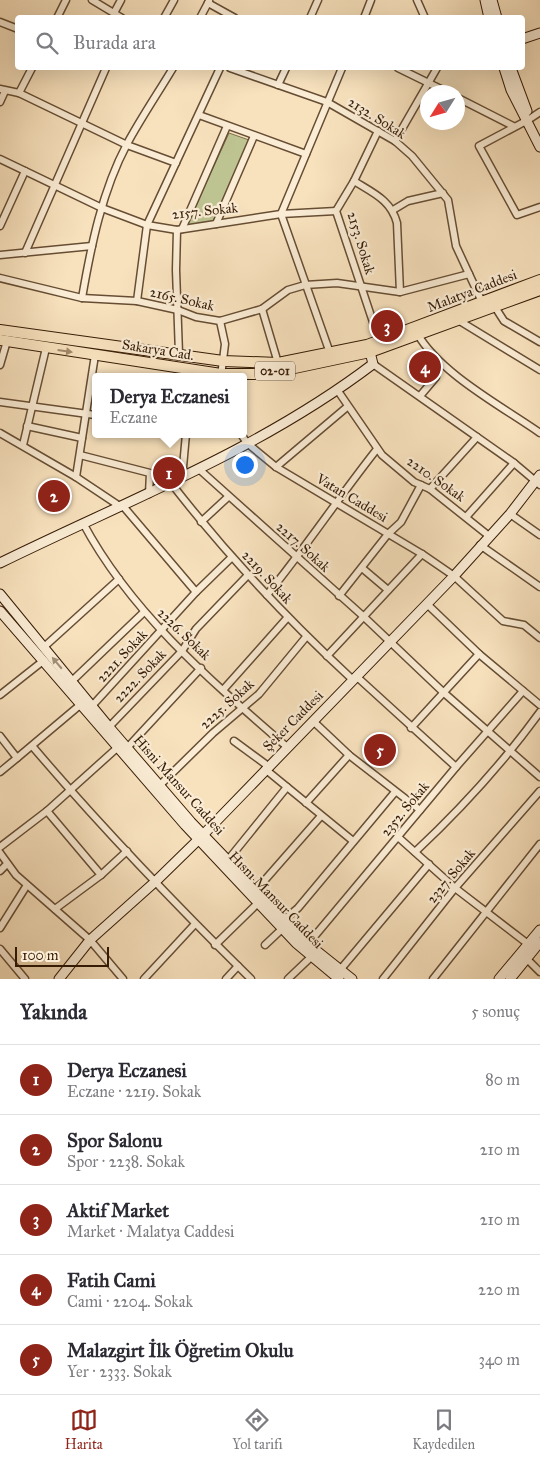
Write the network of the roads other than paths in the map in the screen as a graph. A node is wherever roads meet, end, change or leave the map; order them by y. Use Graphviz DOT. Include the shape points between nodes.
graph roads {
  1 [pos="66,0"];
  2 [pos="92,0"];
  3 [pos="121,0"];
  4 [pos="174,0"];
  5 [pos="371,0"];
  6 [pos="417,0"];
  7 [pos="485,0"];
  8 [pos="492,0"];
  9 [pos="209,1"];
  10 [pos="316,1"];
  11 [pos="114,13"];
  12 [pos="58,15"];
  13 [pos="117,15"];
  14 [pos="166,15"];
  15 [pos="202,15"];
  16 [pos="230,15"];
  17 [pos="311,15"];
  18 [pos="365,15"];
  19 [pos="424,15"];
  20 [pos="488,15"];
  21 [pos="496,15"];
  22 [pos="0,22"];
  23 [pos="15,28"];
  24 [pos="540,33"];
  25 [pos="525,38"];
  26 [pos="31,70"];
  27 [pos="104,70"];
  28 [pos="172,70"];
  29 [pos="219,70"];
  30 [pos="236,70"];
  31 [pos="285,70"];
  32 [pos="341,70"];
  33 [pos="402,70"];
  34 [pos="436,70"];
  35 [pos="505,70"];
  36 [pos="512,70"];
  37 [pos="428,83"];
  38 [pos="278,85"];
  39 [pos="432,85"];
  40 [pos="2,90"];
  41 [pos="19,93"];
  42 [pos="0,102"];
  43 [pos="327,102"];
  44 [pos="465,102"];
  45 [pos="540,112"];
  46 [pos="199,115"];
  47 [pos="529,120"];
  48 [pos="83,124"];
  49 [pos="227,126"];
  50 [pos="513,126"];
  51 [pos="378,131"];
  52 [pos="540,135"];
  53 [pos="254,136"];
  54 [pos="395,141"];
  55 [pos="126,145"];
  56 [pos="540,147"];
  57 [pos="306,154"];
  58 [pos="0,159"];
  59 [pos="176,163"];
  60 [pos="25,171"];
  61 [pos="354,181"];
  62 [pos="55,186"];
  63 [pos="443,193"];
  64 [pos="540,207"];
  65 [pos="102,208"];
  66 [pos="393,210"];
  67 [pos="336,211"];
  68 [pos="282,214"];
  69 [pos="216,224"];
  70 [pos="147,225"];
  71 [pos="0,226"];
  72 [pos="180,229"];
  73 [pos="92,246"];
  74 [pos="25,253"];
  75 [pos="0,256"];
  76 [pos="469,274"];
  77 [pos="0,278"];
  78 [pos="540,280"];
  79 [pos="305,285"];
  80 [pos="361,286"];
  81 [pos="540,290"];
  82 [pos="400,292"];
  83 [pos="82,298"];
  84 [pos="137,301"];
  85 [pos="482,302"];
  86 [pos="495,307"];
  87 [pos="178,310"];
  88 [pos="262,310"];
  89 [pos="457,319"];
  90 [pos="220,320"];
  91 [pos="0,330"];
  92 [pos="417,333"];
  93 [pos="379,340"];
  94 [pos="4,341"];
  95 [pos="540,342"];
  96 [pos="46,348"];
  97 [pos="370,352"];
  98 [pos="330,353"];
  99 [pos="179,354"];
  100 [pos="95,355"];
  101 [pos="222,361"];
  102 [pos="278,363"];
  103 [pos="0,364"];
  104 [pos="373,364"];
  105 [pos="540,370"];
  106 [pos="93,373"];
  107 [pos="192,373"];
  108 [pos="221,373"];
  109 [pos="247,374"];
  110 [pos="436,376"];
  111 [pos="92,377"];
  112 [pos="338,391"];
  113 [pos="420,396"];
  114 [pos="0,402"];
  115 [pos="32,406"];
  116 [pos="347,408"];
  117 [pos="87,414"];
  118 [pos="92,415"];
  119 [pos="27,426"];
  120 [pos="0,433"];
  121 [pos="540,433"];
  122 [pos="477,437"];
  123 [pos="82,438"];
  124 [pos="186,438"];
  125 [pos="244,438"];
  126 [pos="247,443"];
  127 [pos="23,445"];
  128 [pos="377,449"];
  129 [pos="80,455"];
  130 [pos="514,463"];
  131 [pos="276,466"];
  132 [pos="200,470"];
  133 [pos="76,477"];
  134 [pos="182,478"];
  135 [pos="539,481"];
  136 [pos="171,483"];
  137 [pos="421,485"];
  138 [pos="430,489"];
  139 [pos="149,494"];
  140 [pos="228,496"];
  141 [pos="335,502"];
  142 [pos="122,507"];
  143 [pos="510,514"];
  144 [pos="466,516"];
  145 [pos="201,522"];
  146 [pos="84,523"];
  147 [pos="388,534"];
  148 [pos="489,536"];
  149 [pos="540,536"];
  150 [pos="480,545"];
  151 [pos="422,554"];
  152 [pos="232,557"];
  153 [pos="296,559"];
  154 [pos="0,563"];
  155 [pos="362,568"];
  156 [pos="248,575"];
  157 [pos="454,576"];
  158 [pos="119,579"];
  159 [pos="540,587"];
  160 [pos="388,590"];
  161 [pos="196,592"];
  162 [pos="0,594"];
  163 [pos="267,595"];
  164 [pos="339,596"];
  165 [pos="427,604"];
  166 [pos="144,612"];
  167 [pos="1,614"];
  168 [pos="363,616"];
  169 [pos="288,617"];
  170 [pos="162,631"];
  171 [pos="306,638"];
  172 [pos="540,638"];
  173 [pos="390,642"];
  174 [pos="44,647"];
  175 [pos="182,651"];
  176 [pos="479,654"];
  177 [pos="327,656"];
  178 [pos="43,661"];
  179 [pos="201,668"];
  180 [pos="354,678"];
  181 [pos="72,681"];
  182 [pos="224,690"];
  183 [pos="443,692"];
  184 [pos="523,692"];
  185 [pos="0,695"];
  186 [pos="539,702"];
  187 [pos="80,706"];
  188 [pos="92,706"];
  189 [pos="244,709"];
  190 [pos="540,712"];
  191 [pos="313,721"];
  192 [pos="109,727"];
  193 [pos="411,728"];
  194 [pos="488,732"];
  195 [pos="0,736"];
  196 [pos="234,741"];
  197 [pos="33,747"];
  198 [pos="287,747"];
  199 [pos="117,748"];
  200 [pos="127,748"];
  201 [pos="511,752"];
  202 [pos="349,755"];
  203 [pos="17,758"];
  204 [pos="267,767"];
  205 [pos="456,767"];
  206 [pos="0,772"];
  207 [pos="539,773"];
  208 [pos="160,785"];
  209 [pos="287,787"];
  210 [pos="70,790"];
  211 [pos="540,791"];
  212 [pos="395,792"];
  213 [pos="306,803"];
  214 [pos="420,810"];
  215 [pos="47,811"];
  216 [pos="322,816"];
  217 [pos="398,836"];
  218 [pos="201,837"];
  219 [pos="353,842"];
  220 [pos="540,844"];
  221 [pos="0,847"];
  222 [pos="126,851"];
  223 [pos="415,852"];
  224 [pos="0,853"];
  225 [pos="228,860"];
  226 [pos="7,864"];
  227 [pos="429,864"];
  228 [pos="0,871"];
  229 [pos="101,875"];
  230 [pos="156,881"];
  231 [pos="27,885"];
  232 [pos="456,888"];
  233 [pos="257,889"];
  234 [pos="258,903"];
  235 [pos="55,909"];
  236 [pos="485,912"];
  237 [pos="1,924"];
  238 [pos="195,924"];
  239 [pos="284,924"];
  240 [pos="540,930"];
  241 [pos="90,940"];
  242 [pos="540,942"];
  243 [pos="308,944"];
  244 [pos="528,944"];
  245 [pos="215,945"];
  246 [pos="265,945"];
  247 [pos="0,949"];
  248 [pos="311,957"];
  249 [pos="527,959"];
  250 [pos="238,966"];
  251 [pos="540,972"];
  252 [pos="336,976"];
  253 [pos="25,979"];
  254 [pos="59,979"];
  255 [pos="123,979"];
  256 [pos="144,979"];
  257 [pos="226,979"];
  258 [pos="251,979"];
  259 [pos="288,979"];
  260 [pos="352,979"];
  261 [pos="382,979"];
  262 [pos="433,979"];
  263 [pos="499,979"];
  264 [pos="510,979"];
  1 -- 12 [label="street"];
  2 -- 11 [label="street"];
  3 -- 11 [label="street"];
  4 -- 14 [label="street"];
  5 -- 18 [label="street"];
  6 -- 19 [label="street"];
  7 -- 20 [label="main road"];
  8 -- 21 [label="main road"];
  9 -- 15 [label="street"];
  9 -- 16 [label="street"];
  10 -- 17 [label="street"];
  11 -- 13 [label="street"];
  22 -- 23 [label="street"];
  24 -- 25 [label="main road"];
  26 -- 41 [label="street"];
  27 -- 48 [label="street"];
  28 -- 55 [label="street"];
  29 -- 46 [label="street"];
  30 -- 38 [label="street, 2132. Sokak"];
  31 -- 38 [label="street"];
  32 -- 43 [label="street"];
  33 -- 37 [label="street"];
  34 -- 37 [label="street"];
  35 -- 47 [label="main road" via="511,90"];
  36 -- 47 [label="main road"];
  37 -- 39 [label="street"];
  37 -- 54 [label="street"];
  38 -- 43 [label="street, 2132. Sokak"];
  40 -- 41 [label="street"];
  40 -- 42 [label="street"];
  41 -- 48 [label="street"];
  43 -- 51 [label="street, 2132. Sokak"];
  43 -- 57 [label="street"];
  44 -- 50 [label="street"];
  45 -- 47 [label="street"];
  46 -- 49 [label="street"];
  46 -- 59 [label="street"];
  47 -- 50 [label="street"];
  47 -- 52 [label="main road"];
  47 -- 56 [label="main road"];
  48 -- 55 [label="street"];
  48 -- 62 [label="street"];
  49 -- 53 [label="street"];
  49 -- 72 [label="street"];
  50 -- 64 [label="street" via="479,146 517,215"];
  51 -- 54 [label="street, 2132. Sokak"];
  51 -- 61 [label="street, 2153. Sokak"];
  53 -- 57 [label="street"];
  53 -- 69 [label="street"];
  54 -- 63 [label="street, 2132. Sokak"];
  55 -- 59 [label="street"];
  55 -- 65 [label="street"];
  57 -- 68 [label="street"];
  58 -- 60 [label="street, 2157. Sokak"];
  59 -- 70 [label="street"];
  60 -- 62 [label="street, 2157. Sokak"];
  60 -- 71 [label="street"];
  61 -- 66 [label="street"];
  61 -- 67 [label="street, 2153. Sokak"];
  62 -- 65 [label="street, 2157. Sokak"];
  62 -- 74 [label="street"];
  63 -- 66 [label="street" via="408,201"];
  63 -- 76 [label="street, 2132. Sokak" via="448,200 456,246"];
  65 -- 70 [label="street, 2157. Sokak"];
  65 -- 73 [label="street"];
  66 -- 82 [label="street" via="397,223"];
  67 -- 68 [label="street, 2157. Sokak"];
  67 -- 80 [label="street, 2153. Sokak"];
  68 -- 69 [label="street, 2157. Sokak"];
  68 -- 79 [label="street"];
  69 -- 72 [label="street, 2157. Sokak"];
  70 -- 72 [label="street, 2157. Sokak"];
  70 -- 84 [label="street"];
  72 -- 87 [label="street" via="176,270"];
  73 -- 74 [label="street"];
  73 -- 83 [label="street"];
  74 -- 75 [label="street"];
  76 -- 82 [label="street, 2165. Sokak"];
  76 -- 85 [label="street, 2132. Sokak"];
  77 -- 83 [label="street, 2165. Sokak"];
  78 -- 85 [label="main road, Malatya Caddesi"];
  79 -- 80 [label="street, 2165. Sokak" via="336,283"];
  79 -- 88 [label="street, 2165. Sokak" via="288,290"];
  79 -- 98 [label="street"];
  80 -- 82 [label="street, 2165. Sokak"];
  80 -- 93 [label="street, 2153. Sokak"];
  81 -- 86 [label="main road, Sakarya Cad. / 02-01"];
  83 -- 84 [label="street, 2165. Sokak"];
  84 -- 87 [label="street, 2165. Sokak"];
  85 -- 93 [label="main road, Malatya Caddesi"];
  86 -- 89 [label="main road, Sakarya Cad. / 02-01"];
  86 -- 95 [label="street" via="504,321"];
  87 -- 90 [label="street, 2165. Sokak" via="196,317"];
  87 -- 99 [label="street"];
  88 -- 90 [label="street, 2165. Sokak"];
  88 -- 102 [label="street"];
  89 -- 92 [label="main road, Sakarya Cad. / 02-01"];
  89 -- 105 [label="street"];
  90 -- 101 [label="street" via="225,344"];
  91 -- 99 [label="main road, Malatya Caddesi"];
  92 -- 97 [label="main road, Sakarya Cad. / 02-01"];
  92 -- 121 [label="street" via="443,364"];
  93 -- 98 [label="main road, Malatya Caddesi"];
  94 -- 96 [label="main road, Sakarya Cad. / 02-01"];
  94 -- 103 [label="street"];
  96 -- 100 [label="main road, Sakarya Cad. / 02-01, one-way"];
  96 -- 115 [label="street"];
  97 -- 104 [label="main road"];
  97 -- 109 [label="main road, Sakarya Cad. / 02-01"];
  98 -- 102 [label="main road, Malatya Caddesi"];
  99 -- 101 [label="main road, Malatya Caddesi"];
  100 -- 106 [label="street"];
  100 -- 107 [label="main road, Sakarya Cad. / 02-01"];
  101 -- 102 [label="main road, Malatya Caddesi"];
  101 -- 108 [label="street"];
  104 -- 112 [label="main road"];
  104 -- 113 [label="street"];
  110 -- 113 [label="street"];
  111 -- 117 [label="street"];
  112 -- 116 [label="street, 2210. Sokak"];
  112 -- 126 [label="main road"];
  113 -- 122 [label="street"];
  114 -- 115 [label="street"];
  115 -- 117 [label="street"];
  115 -- 119 [label="street"];
  116 -- 128 [label="street, 2210. Sokak"];
  116 -- 131 [label="street"];
  117 -- 118 [label="street"];
  117 -- 123 [label="street"];
  119 -- 123 [label="street"];
  119 -- 127 [label="street"];
  120 -- 127 [label="street"];
  122 -- 130 [label="street"];
  122 -- 138 [label="street"];
  123 -- 129 [label="street"];
  124 -- 134 [label="street"];
  125 -- 126 [label="street, Vatan Caddesi"];
  126 -- 131 [label="street, Vatan Caddesi"];
  126 -- 132 [label="main road"];
  127 -- 133 [label="street"];
  128 -- 137 [label="street, 2210. Sokak"];
  128 -- 141 [label="street"];
  129 -- 133 [label="street"];
  129 -- 139 [label="street" via="150,473"];
  130 -- 135 [label="street"];
  130 -- 144 [label="street"];
  131 -- 141 [label="street, Vatan Caddesi"];
  132 -- 134 [label="main road"];
  132 -- 140 [label="street, 2217. Sokak"];
  133 -- 142 [label="street"];
  134 -- 136 [label="main road"];
  135 -- 143 [label="main road, Şeker Caddesi"];
  136 -- 139 [label="main road"];
  136 -- 145 [label="street, 2219. Sokak"];
  137 -- 138 [label="street, 2210. Sokak"];
  137 -- 147 [label="street" via="401,522"];
  138 -- 144 [label="street, 2210. Sokak"];
  139 -- 142 [label="main road"];
  140 -- 145 [label="street"];
  140 -- 153 [label="street, 2217. Sokak"];
  141 -- 147 [label="street, Vatan Caddesi"];
  141 -- 153 [label="street"];
  142 -- 146 [label="main road"];
  142 -- 161 [label="street"];
  143 -- 148 [label="main road, Şeker Caddesi"];
  143 -- 149 [label="street"];
  144 -- 148 [label="street, 2210. Sokak"];
  145 -- 152 [label="street, 2219. Sokak"];
  146 -- 154 [label="main road"];
  146 -- 158 [label="street, 2226. Sokak"];
  147 -- 151 [label="street, Vatan Caddesi"];
  147 -- 155 [label="street"];
  148 -- 150 [label="main road, Şeker Caddesi"];
  150 -- 157 [label="main road, Şeker Caddesi"];
  150 -- 159 [label="street"];
  151 -- 157 [label="street, Vatan Caddesi"];
  151 -- 160 [label="street"];
  152 -- 156 [label="street, 2219. Sokak"];
  152 -- 161 [label="street, 2221. Sokak"];
  153 -- 163 [label="street"];
  153 -- 164 [label="street, 2217. Sokak"];
  155 -- 160 [label="street"];
  155 -- 164 [label="street"];
  156 -- 163 [label="street, 2219. Sokak"];
  156 -- 175 [label="street, 2222. Sokak" via="196,629"];
  157 -- 165 [label="main road, Şeker Caddesi"];
  157 -- 172 [label="street, Vatan Caddesi" via="502,621 524,625"];
  158 -- 166 [label="street, 2226. Sokak"];
  158 -- 174 [label="street"];
  160 -- 168 [label="street"];
  161 -- 170 [label="street, 2221. Sokak"];
  162 -- 174 [label="main road, Hisni Mansur Caddesi"];
  163 -- 169 [label="street, 2219. Sokak"];
  164 -- 168 [label="street, 2217. Sokak"];
  165 -- 173 [label="main road, Şeker Caddesi"];
  165 -- 176 [label="street"];
  166 -- 170 [label="street, 2226. Sokak"];
  166 -- 181 [label="street"];
  167 -- 178 [label="main road, Hısnı Mansur Caddesi"];
  168 -- 173 [label="street, 2217. Sokak"];
  168 -- 177 [label="street"];
  169 -- 171 [label="street, 2219. Sokak"];
  169 -- 182 [label="street"];
  170 -- 175 [label="street, 2226. Sokak"];
  170 -- 188 [label="street, 2221. Sokak"];
  171 -- 177 [label="street, 2219. Sokak"];
  171 -- 189 [label="street, 2225. Sokak"];
  173 -- 180 [label="main road, Şeker Caddesi"];
  173 -- 183 [label="street, 2217. Sokak"];
  181 -- 174 [label="main road, Hisni Mansur Caddesi, one-way"];
  175 -- 179 [label="street, 2226. Sokak"];
  175 -- 192 [label="street, 2222. Sokak"];
  176 -- 183 [label="street"];
  176 -- 184 [label="street"];
  177 -- 180 [label="street, 2219. Sokak"];
  178 -- 185 [label="street"];
  178 -- 187 [label="main road, Hısnı Mansur Caddesi"];
  179 -- 182 [label="street, 2226. Sokak"];
  179 -- 200 [label="street"];
  180 -- 191 [label="main road, Şeker Caddesi"];
  180 -- 193 [label="street, 2219. Sokak"];
  181 -- 188 [label="main road, Hisni Mansur Caddesi"];
  182 -- 189 [label="street, 2226. Sokak"];
  183 -- 193 [label="street"];
  183 -- 194 [label="street, 2217. Sokak"];
  184 -- 186 [label="street"];
  184 -- 194 [label="street, 2352. Sokak"];
  187 -- 197 [label="street"];
  187 -- 199 [label="main road, Hısnı Mansur Caddesi"];
  188 -- 192 [label="main road, Hisni Mansur Caddesi"];
  189 -- 198 [label="street, 2226. Sokak"];
  189 -- 208 [label="street, 2225. Sokak" via="213,733"];
  190 -- 201 [label="street"];
  191 -- 198 [label="main road, Şeker Caddesi"];
  191 -- 202 [label="street"];
  192 -- 200 [label="main road, Hisni Mansur Caddesi"];
  193 -- 205 [label="street, 2219. Sokak"];
  194 -- 201 [label="street, 2217. Sokak"];
  194 -- 205 [label="street, 2352. Sokak"];
  195 -- 203 [label="street"];
  196 -- 204 [label="street"];
  197 -- 203 [label="street"];
  197 -- 210 [label="street"];
  198 -- 204 [label="main road, Şeker Caddesi"];
  199 -- 210 [label="street"];
  199 -- 218 [label="main road, Hısnı Mansur Caddesi"];
  200 -- 208 [label="main road, Hisni Mansur Caddesi"];
  201 -- 207 [label="street, 2217. Sokak"];
  201 -- 223 [label="street" via="464,805"];
  202 -- 212 [label="street"];
  202 -- 213 [label="street"];
  203 -- 206 [label="street"];
  204 -- 209 [label="street"];
  204 -- 218 [label="main road, Şeker Caddesi"];
  205 -- 214 [label="street, 2352. Sokak"];
  208 -- 218 [label="main road, Hisni Mansur Caddesi"];
  209 -- 213 [label="street"];
  209 -- 225 [label="street"];
  210 -- 215 [label="street"];
  210 -- 222 [label="street"];
  211 -- 232 [label="street, 2327. Sokak"];
  212 -- 214 [label="street"];
  212 -- 219 [label="street"];
  213 -- 216 [label="street"];
  214 -- 217 [label="street, 2352. Sokak"];
  215 -- 221 [label="street"];
  215 -- 229 [label="street"];
  216 -- 219 [label="street"];
  216 -- 233 [label="street"];
  217 -- 223 [label="street"];
  217 -- 243 [label="street, 2352. Sokak"];
  218 -- 225 [label="main road, Hisni Mansur Caddesi"];
  218 -- 230 [label="main road, Şeker Caddesi"];
  218 -- 234 [label="main road, Hısnı Mansur Caddesi"];
  219 -- 239 [label="street"];
  220 -- 236 [label="street"];
  222 -- 229 [label="street"];
  222 -- 230 [label="street"];
  223 -- 227 [label="street"];
  224 -- 226 [label="street"];
  225 -- 233 [label="main road, Hisni Mansur Caddesi"];
  226 -- 228 [label="street"];
  226 -- 231 [label="street"];
  227 -- 232 [label="street"];
  227 -- 252 [label="street"];
  229 -- 235 [label="street"];
  230 -- 238 [label="street"];
  230 -- 241 [label="main road, Şeker Caddesi"];
  231 -- 235 [label="street"];
  231 -- 237 [label="street"];
  232 -- 236 [label="street"];
  232 -- 261 [label="street, 2327. Sokak"];
  233 -- 239 [label="main road, Hisni Mansur Caddesi"];
  234 -- 239 [label="main road, Hısnı Mansur Caddesi"];
  234 -- 245 [label="street"];
  235 -- 241 [label="street"];
  236 -- 244 [label="street"];
  236 -- 262 [label="street"];
  238 -- 245 [label="street"];
  238 -- 256 [label="street"];
  239 -- 243 [label="main road, Hisni Mansur Caddesi"];
  239 -- 246 [label="street"];
  239 -- 248 [label="main road, Hısnı Mansur Caddesi"];
  240 -- 244 [label="main road"];
  241 -- 254 [label="main road, Şeker Caddesi"];
  241 -- 255 [label="street"];
  242 -- 249 [label="main road"];
  243 -- 252 [label="main road, Hisni Mansur Caddesi"];
  244 -- 263 [label="main road"];
  245 -- 250 [label="street"];
  247 -- 253 [label="street"];
  248 -- 252 [label="main road, Hısnı Mansur Caddesi"];
  248 -- 259 [label="street"];
  249 -- 251 [label="street"];
  249 -- 264 [label="main road"];
  250 -- 257 [label="street"];
  250 -- 258 [label="street"];
  252 -- 260 [label="main road, Hisni Mansur Caddesi"];
}
